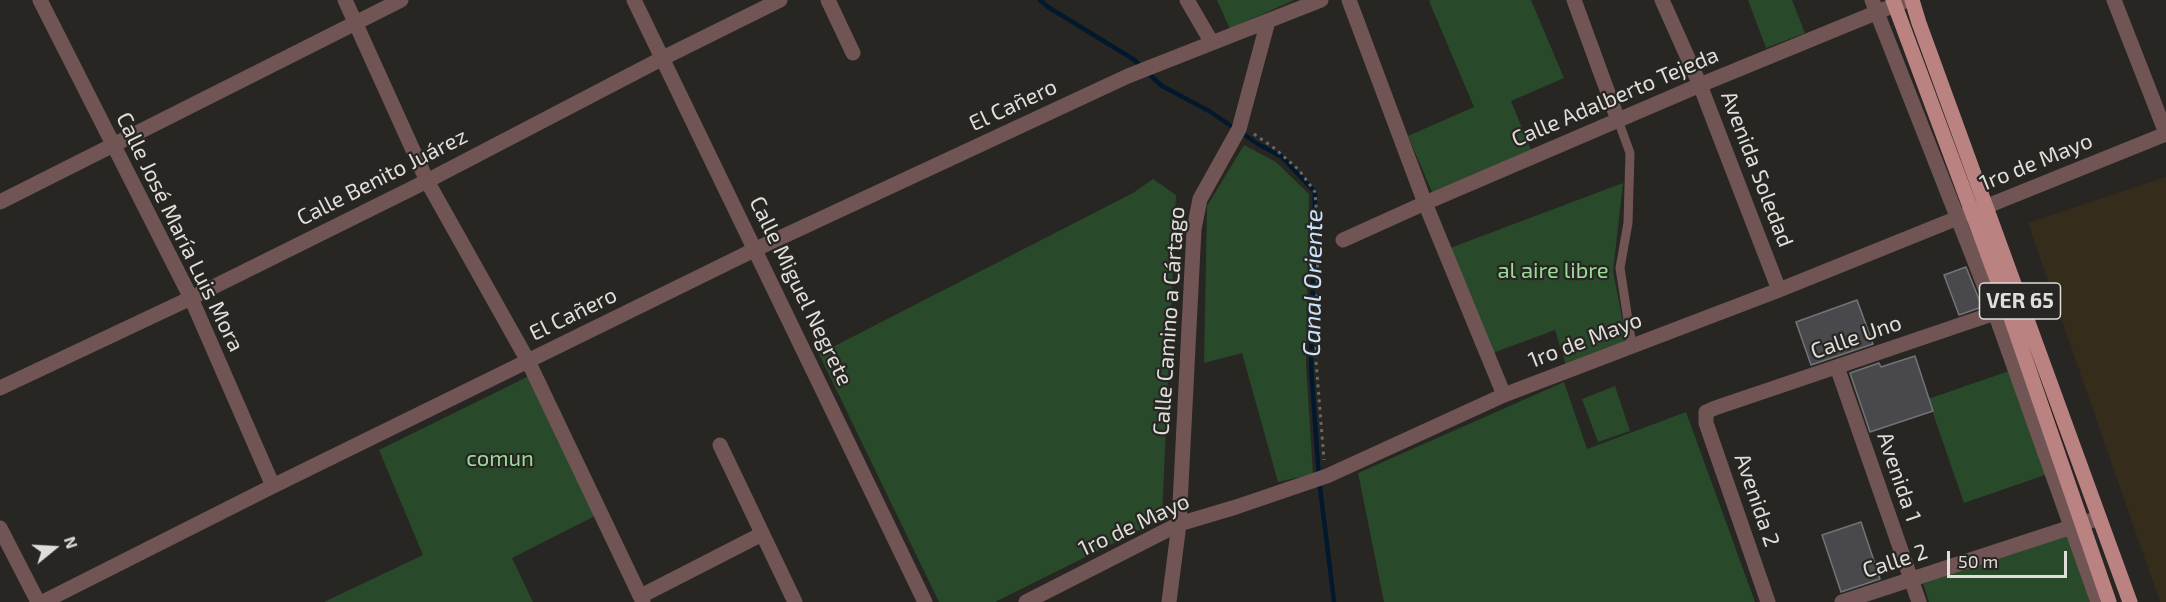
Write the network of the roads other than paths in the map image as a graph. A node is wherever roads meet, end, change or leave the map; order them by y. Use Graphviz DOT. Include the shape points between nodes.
graph roads {
  1 [pos="40,0"];
  2 [pos="345,0"];
  3 [pos="401,0"];
  4 [pos="634,0"];
  5 [pos="780,0"];
  6 [pos="828,0"];
  7 [pos="1186,0"];
  8 [pos="1322,0"];
  9 [pos="1349,0"];
  10 [pos="1574,0"];
  11 [pos="1662,0"];
  12 [pos="1912,0"];
  13 [pos="2114,0"];
  14 [pos="1898,2"];
  15 [pos="1874,6"];
  16 [pos="1268,21"];
  17 [pos="357,22"];
  18 [pos="1212,43"];
  19 [pos="853,53"];
  20 [pos="663,58"];
  21 [pos="1700,85"];
  22 [pos="1618,120"];
  23 [pos="2166,133"];
  24 [pos="114,145"];
  25 [pos="427,181"];
  26 [pos="0,202"];
  27 [pos="1425,203"];
  28 [pos="1972,212"];
  29 [pos="1343,240"];
  30 [pos="756,249"];
  31 [pos="1779,290"];
  32 [pos="191,298"];
  33 [pos="2008,309"];
  34 [pos="1632,346"];
  35 [pos="528,361"];
  36 [pos="1837,367"];
  37 [pos="0,388"];
  38 [pos="1504,395"];
  39 [pos="1706,412"];
  40 [pos="720,445"];
  41 [pos="273,486"];
  42 [pos="2098,518"];
  43 [pos="1179,524"];
  44 [pos="2077,525"];
  45 [pos="0,528"];
  46 [pos="762,534"];
  47 [pos="1911,579"];
  48 [pos="642,599"];
  49 [pos="40,602"];
  50 [pos="795,602"];
  51 [pos="925,602"];
  52 [pos="1026,602"];
  53 [pos="1169,602"];
  54 [pos="1768,602"];
  55 [pos="1842,602"];
  56 [pos="1919,602"];
  57 [pos="2098,602"];
  58 [pos="2109,602"];
  59 [pos="2130,602"];
  1 -- 24 [label="street, Calle José María Luis Mora"];
  2 -- 17 [label="street"];
  3 -- 17 [label="street"];
  4 -- 20 [label="street, Calle Miguel Negrete"];
  5 -- 20 [label="street, Calle Benito Juárez"];
  6 -- 19 [label="street"];
  7 -- 18 [label="street"];
  8 -- 16 [label="street"];
  9 -- 27 [label="street"];
  10 -- 22 [label="street"];
  11 -- 21 [label="street, Avenida Soledad"];
  12 -- 28 [label="main road, VER 65"];
  13 -- 23 [label="street"];
  14 -- 15 [label="street, Calle Adalberto Tejeda"];
  14 -- 28 [label="main road, VER 65"];
  15 -- 21 [label="street, Calle Adalberto Tejeda"];
  15 -- 28 [label="street"];
  16 -- 18 [label="street"];
  16 -- 43 [label="street, Calle Camino a Cártago" via="1239,127 1200,199 1194,229"];
  17 -- 24 [label="street"];
  17 -- 25 [label="street"];
  18 -- 30 [label="street, El Cañero" via="1128,76"];
  20 -- 25 [label="street, Calle Benito Juárez"];
  20 -- 30 [label="street, Calle Miguel Negrete"];
  21 -- 22 [label="street, Calle Adalberto Tejeda"];
  21 -- 31 [label="street, Avenida Soledad"];
  22 -- 27 [label="street, Calle Adalberto Tejeda"];
  22 -- 34 [label="lane" via="1630,153 1628,223 1620,268"];
  23 -- 28 [label="street, 1ro de Mayo"];
  24 -- 26 [label="street"];
  24 -- 32 [label="street, Calle José María Luis Mora"];
  25 -- 32 [label="street, Calle Benito Juárez"];
  25 -- 35 [label="street"];
  27 -- 29 [label="street, Calle Adalberto Tejeda"];
  27 -- 38 [label="street"];
  28 -- 31 [label="street, 1ro de Mayo"];
  28 -- 33 [label="main road, VER 65"];
  30 -- 35 [label="street, El Cañero"];
  30 -- 51 [label="street, Calle Miguel Negrete"];
  31 -- 34 [label="street, 1ro de Mayo"];
  32 -- 37 [label="street, Calle Benito Juárez"];
  32 -- 41 [label="street, Calle José María Luis Mora"];
  33 -- 36 [label="street, Calle Uno"];
  33 -- 42 [label="main road, VER 65"];
  33 -- 44 [label="main road, VER 65"];
  34 -- 38 [label="street, 1ro de Mayo"];
  35 -- 41 [label="street, El Cañero"];
  35 -- 48 [label="street"];
  36 -- 39 [label="street, Calle Uno"];
  36 -- 47 [label="street, Avenida 1"];
  38 -- 43 [label="street, 1ro de Mayo" via="1328,476"];
  39 -- 54 [label="street, Avenida 2" via="1706,423"];
  40 -- 46 [label="street"];
  41 -- 49 [label="street, El Cañero"];
  42 -- 44 [label="street, Calle 2"];
  42 -- 59 [label="main road, VER 65"];
  43 -- 52 [label="street, 1ro de Mayo"];
  43 -- 53 [label="street, Calle Camino a Cártago"];
  44 -- 47 [label="street, Calle 2"];
  44 -- 57 [label="street"];
  44 -- 58 [label="main road, VER 65"];
  45 -- 49 [label="street"];
  46 -- 48 [label="street"];
  46 -- 50 [label="street"];
  47 -- 55 [label="street, Calle 2"];
  47 -- 56 [label="street, Avenida 1"];
}
